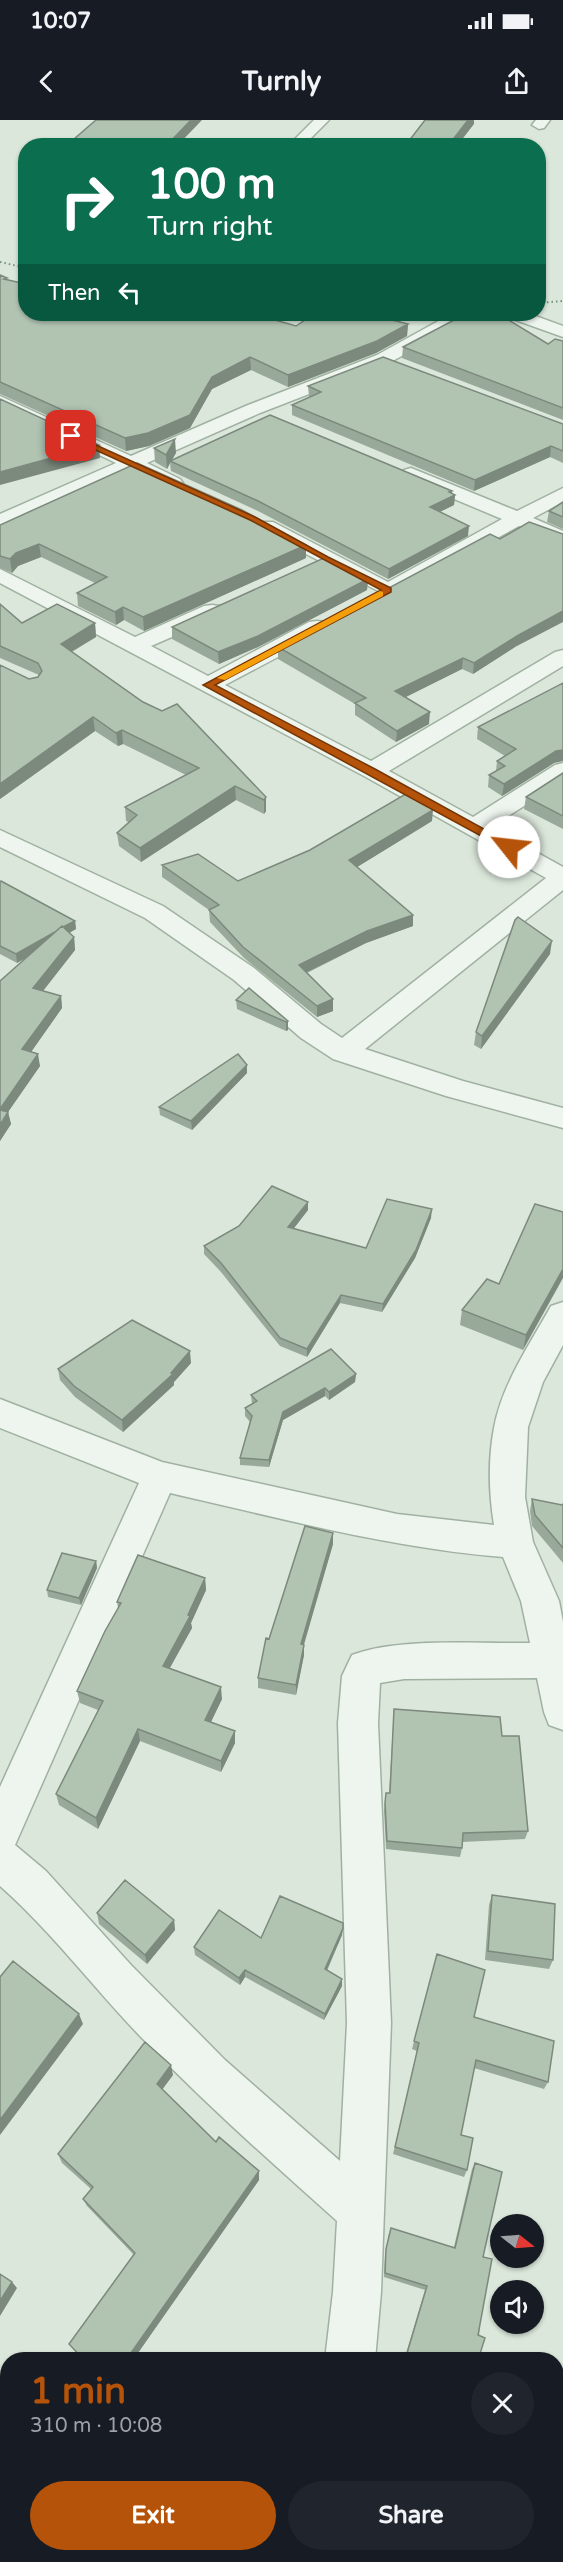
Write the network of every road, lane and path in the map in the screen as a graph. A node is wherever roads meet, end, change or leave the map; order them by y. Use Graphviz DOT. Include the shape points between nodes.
graph roads {
  1 [pos="322,120"];
  2 [pos="303,138"];
  3 [pos="455,321"];
  4 [pos="534,321"];
  5 [pos="563,332"];
  6 [pos="382,359"];
  7 [pos="404,367"];
  8 [pos="0,401"];
  9 [pos="254,410"];
  10 [pos="276,418"];
  11 [pos="130,464"];
  12 [pos="396,468"];
  13 [pos="191,490"];
  14 [pos="563,494"];
  15 [pos="252,518"];
  16 [pos="517,518"];
  17 [pos="0,521"];
  18 [pos="563,538"];
  19 [pos="325,559"];
  20 [pos="304,569"];
  21 [pos="0,575"];
  22 [pos="388,590"];
  23 [pos="366,601"];
  24 [pos="230,603"];
  25 [pos="335,618"];
  26 [pos="133,646"];
  27 [pos="563,657"];
  28 [pos="208,685"];
  29 [pos="563,770"];
  30 [pos="372,771"];
  31 [pos="473,828"];
  32 [pos="0,837"];
  33 [pos="563,877"];
  34 [pos="343,1052"];
  35 [pos="563,1118"];
  36 [pos="563,1315"];
  37 [pos="0,1413"];
  38 [pos="160,1476"];
  39 [pos="515,1542"];
  40 [pos="551,1608"];
  41 [pos="553,1660"];
  42 [pos="563,1712"];
  43 [pos="0,1833"];
  44 [pos="0,1859"];
  45 [pos="361,2211"];
  46 [pos="351,2352"];
  1 -- 2 [label="street"];
  3 -- 6 [label="street"];
  4 -- 5 [label="street"];
  6 -- 7 [label="street"];
  6 -- 9 [label="street"];
  8 -- 11 [label="street"];
  9 -- 10 [label="street"];
  9 -- 11 [label="street"];
  11 -- 13 [label="street"];
  11 -- 17 [label="street"];
  12 -- 16 [label="street"];
  14 -- 16 [label="street"];
  15 -- 19 [label="street"];
  16 -- 18 [label="street"];
  16 -- 22 [label="street"];
  19 -- 20 [label="street"];
  19 -- 22 [label="street"];
  21 -- 26 [label="street"];
  22 -- 23 [label="street"];
  24 -- 26 [label="street"];
  25 -- 28 [label="street"];
  26 -- 28 [label="street"];
  27 -- 30 [label="street"];
  28 -- 30 [label="street"];
  29 -- 31 [label="street"];
  30 -- 31 [label="street"];
  31 -- 33 [label="street"];
  32 -- 34 [label="street" via="154,912 244,974 311,1031"];
  33 -- 34 [label="street"];
  34 -- 35 [label="street"];
  36 -- 39 [label="street" via="527,1381 511,1427 507,1497"];
  37 -- 38 [label="street"];
  38 -- 39 [label="street" via="397,1529"];
  38 -- 43 [label="street"];
  39 -- 40 [label="street"];
  40 -- 41 [label="street"];
  41 -- 42 [label="street"];
  41 -- 45 [label="street" via="404,1662 366,1667 362,1676 358,1723 369,2023"];
  44 -- 45 [label="street" via="31,1886 209,2076"];
  45 -- 46 [label="street"];
}
